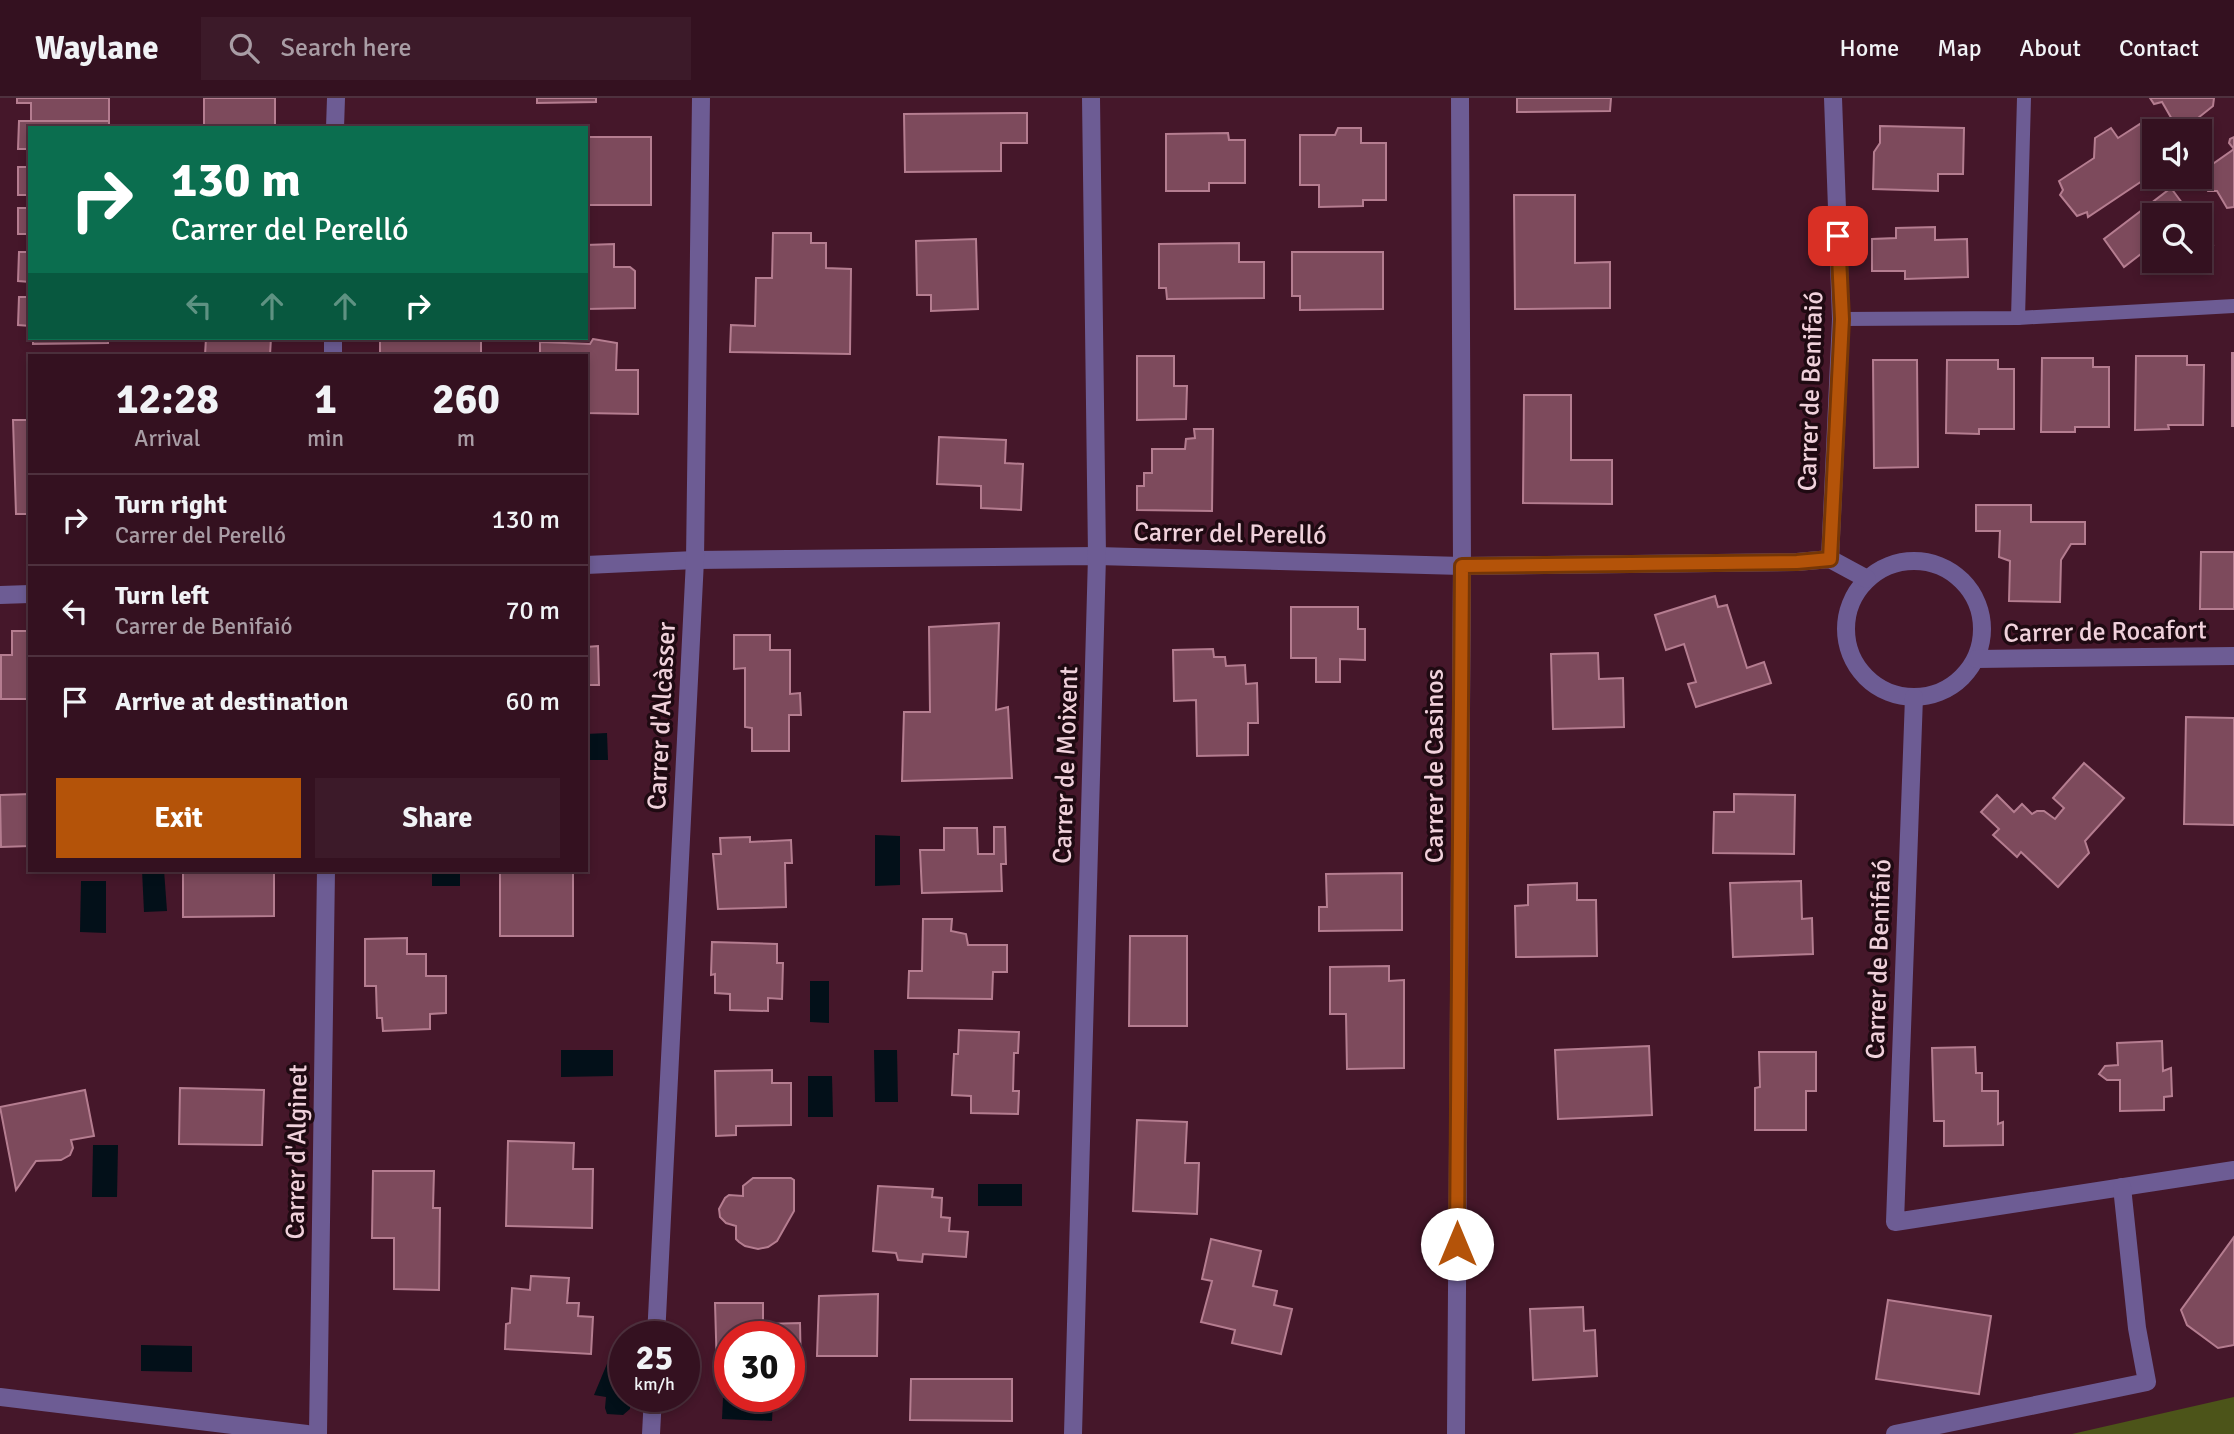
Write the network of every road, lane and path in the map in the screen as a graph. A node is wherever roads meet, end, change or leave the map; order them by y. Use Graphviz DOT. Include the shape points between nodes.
graph roads {
  1 [pos="336,98"];
  2 [pos="701,98"];
  3 [pos="1091,98"];
  4 [pos="1460,98"];
  5 [pos="1833,98"];
  6 [pos="2024,98"];
  7 [pos="335,126"];
  8 [pos="2234,306"];
  9 [pos="2018,317"];
  10 [pos="1842,319"];
  11 [pos="1097,556"];
  12 [pos="1830,559"];
  13 [pos="695,560"];
  14 [pos="588,565"];
  15 [pos="1462,566"];
  16 [pos="1867,579"];
  17 [pos="28,594"];
  18 [pos="0,595"];
  19 [pos="2234,656"];
  20 [pos="1976,659"];
  21 [pos="1914,697"];
  22 [pos="326,872"];
  23 [pos="2234,1170"];
  24 [pos="2122,1187"];
  25 [pos="657,1321"];
  26 [pos="0,1397"];
  27 [pos="652,1412"];
  28 [pos="307,1434"];
  29 [pos="318,1434"];
  30 [pos="651,1434"];
  31 [pos="1073,1434"];
  32 [pos="1456,1434"];
  33 [pos="1895,1434"];
  1 -- 7 [label="street"];
  2 -- 13 [label="street, Carrer d'Alcàsser"];
  3 -- 11 [label="street, Carrer de Moixent"];
  4 -- 15 [label="street, Carrer de Casinos"];
  5 -- 10 [label="street, Carrer de Benifaió"];
  6 -- 9 [label="lane"];
  8 -- 9 [label="lane"];
  9 -- 10 [label="lane"];
  10 -- 12 [label="street, Carrer de Benifaió"];
  11 -- 13 [label="street, Carrer del Perelló"];
  11 -- 15 [label="street, Carrer del Perelló"];
  11 -- 31 [label="street, Carrer de Moixent"];
  12 -- 15 [label="street, Carrer del Perelló"];
  12 -- 16 [label="street"];
  13 -- 14 [label="street, Carrer del Perelló"];
  13 -- 25 [label="street, Carrer d'Alcàsser"];
  15 -- 32 [label="street, Carrer de Casinos"];
  16 -- 20 [label="street" via="1887,566 1910,560 1933,563 1954,573 1971,591 1981,612 1983,636"];
  16 -- 21 [label="street" via="1853,598 1846,621 1847,644 1856,665 1871,682 1891,694"];
  17 -- 18 [label="street"];
  19 -- 20 [label="street, Carrer de Rocafort"];
  20 -- 21 [label="street" via="1951,687"];
  21 -- 24 [label="street, Carrer de Benifaió" via="1895,1222"];
  22 -- 29 [label="street, Carrer d'Alginet"];
  23 -- 24 [label="street"];
  24 -- 33 [label="street" via="2147,1381"];
  26 -- 28 [label="street"];
  27 -- 30 [label="street"];
}
